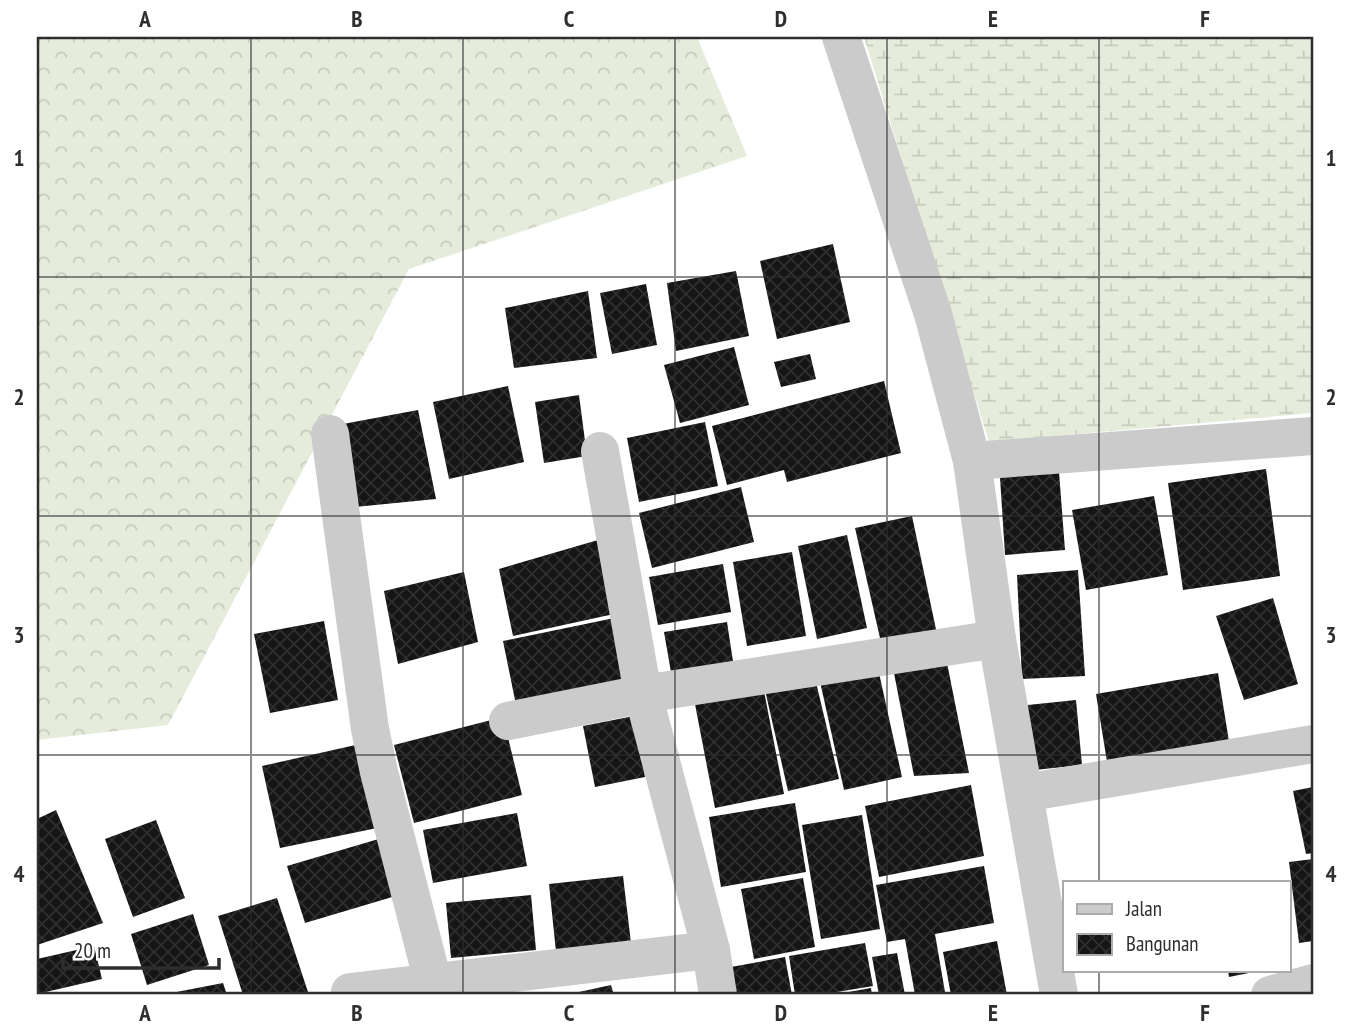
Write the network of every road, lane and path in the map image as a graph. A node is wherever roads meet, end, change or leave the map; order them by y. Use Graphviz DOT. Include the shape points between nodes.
graph roads {
  1 [pos="841,37"];
  2 [pos="330,434"];
  3 [pos="1313,436"];
  4 [pos="600,451"];
  5 [pos="972,461"];
  6 [pos="997,639"];
  7 [pos="643,694"];
  8 [pos="508,721"];
  9 [pos="1313,744"];
  10 [pos="1024,793"];
  11 [pos="711,950"];
  12 [pos="433,982"];
  13 [pos="1313,983"];
  14 [pos="350,992"];
  15 [pos="718,995"];
  16 [pos="1059,995"];
  17 [pos="1270,995"];
  1 -- 5 [label="street" via="933,314"];
  2 -- 12 [label="street" via="370,729"];
  3 -- 5 [label="street"];
  4 -- 7 [label="street"];
  5 -- 6 [label="street"];
  6 -- 7 [label="street"];
  6 -- 10 [label="street"];
  7 -- 8 [label="street"];
  7 -- 11 [label="street"];
  9 -- 10 [label="street"];
  10 -- 16 [label="street"];
  11 -- 12 [label="street"];
  11 -- 15 [label="street"];
  12 -- 14 [label="street"];
  13 -- 17 [label="street"];
}
